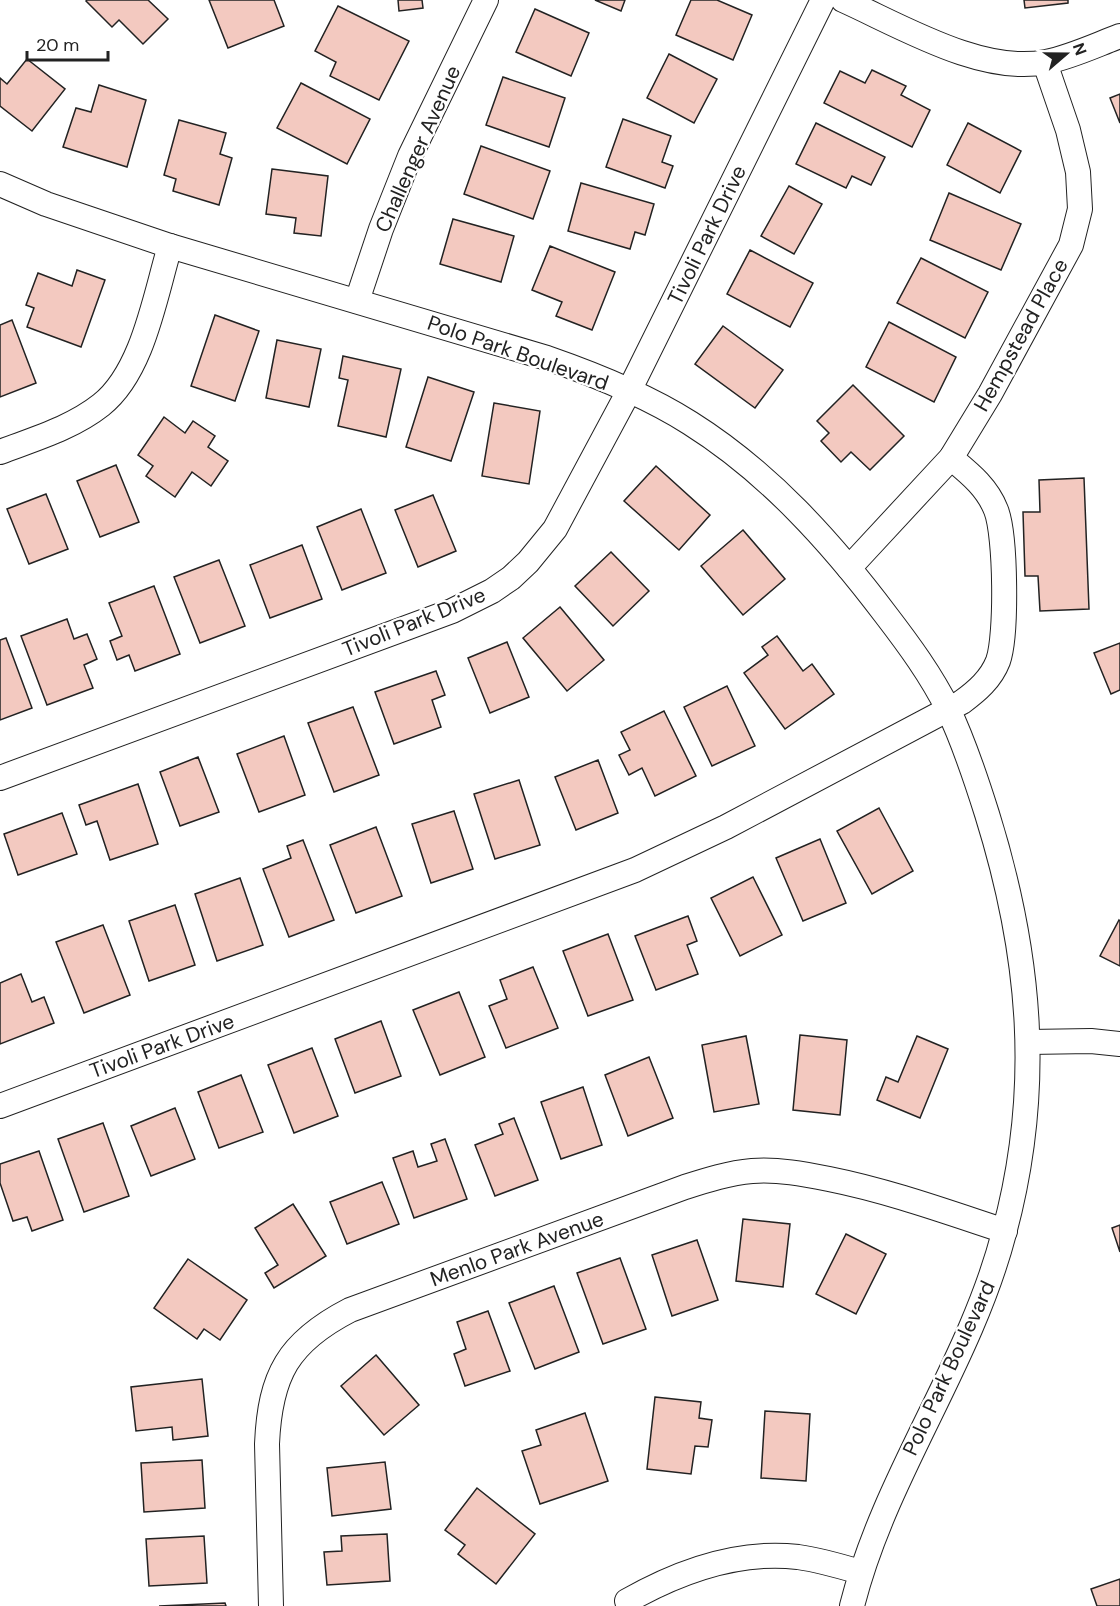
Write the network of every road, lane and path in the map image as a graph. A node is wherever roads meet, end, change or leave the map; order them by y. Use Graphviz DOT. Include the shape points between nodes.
graph roads {
  1 [pos="486,0"];
  2 [pos="823,0"];
  3 [pos="843,0"];
  4 [pos="1120,36"];
  5 [pos="1046,63"];
  6 [pos="0,184"];
  7 [pos="170,246"];
  8 [pos="357,301"];
  9 [pos="629,391"];
  10 [pos="0,452"];
  11 [pos="951,458"];
  12 [pos="849,568"];
  13 [pos="948,710"];
  14 [pos="0,778"];
  15 [pos="1029,1042"];
  16 [pos="1120,1044"];
  17 [pos="0,1106"];
  18 [pos="1005,1231"];
  19 [pos="860,1572"];
  20 [pos="627,1601"];
  21 [pos="271,1606"];
  22 [pos="852,1606"];
  1 -- 8 [label="street, Challenger Avenue" via="410,156"];
  2 -- 9 [label="street, Tivoli Park Drive"];
  3 -- 5 [label="street" via="971,57 1009,64"];
  4 -- 5 [label="street"];
  5 -- 11 [label="street, Hempstead Place" via="1078,172 1077,226 1060,267"];
  6 -- 7 [label="street, Polo Park Boulevard" via="46,204"];
  7 -- 8 [label="street, Polo Park Boulevard"];
  7 -- 10 [label="street" via="138,351 120,386 101,405 76,421"];
  8 -- 9 [label="street, Polo Park Boulevard" via="547,358"];
  9 -- 12 [label="street, Polo Park Boulevard" via="688,422 740,459 807,521"];
  9 -- 14 [label="street, Tivoli Park Drive" via="555,529 528,562 492,591 452,611"];
  11 -- 12 [label="street, Hempstead Place"];
  11 -- 13 [label="street, Tivoli Park Drive" via="984,488 997,511 1004,616 1001,650 992,673 975,692"];
  12 -- 13 [label="street, Polo Park Boulevard" via="912,649"];
  13 -- 15 [label="street, Polo Park Boulevard" via="977,783 1008,889 1020,950"];
  13 -- 17 [label="street, Tivoli Park Drive" via="726,827 635,870"];
  15 -- 16 [label="street"];
  15 -- 18 [label="street, Polo Park Boulevard" via="1024,1131"];
  18 -- 19 [label="street, Polo Park Boulevard" via="975,1319 900,1473"];
  18 -- 21 [label="street, Menlo Park Avenue" via="850,1183 797,1173 752,1172 685,1188 350,1310 310,1335 293,1352 273,1393 267,1444"];
  19 -- 20 [label="street" via="798,1557 748,1557 696,1570"];
  19 -- 22 [label="street, Polo Park Boulevard"];
}
